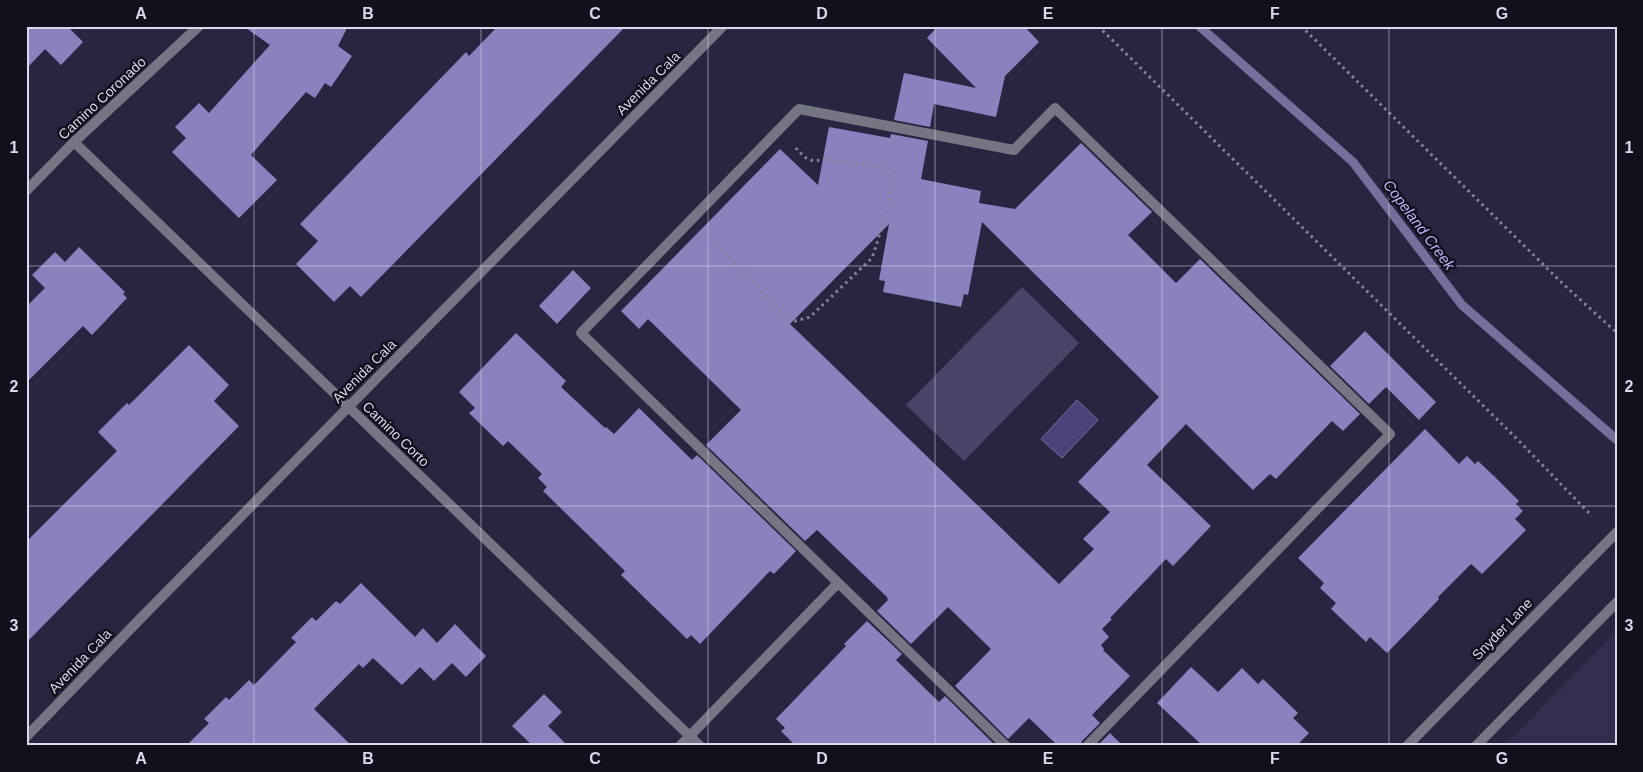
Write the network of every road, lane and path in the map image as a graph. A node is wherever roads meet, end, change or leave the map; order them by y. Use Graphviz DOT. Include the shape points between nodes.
graph roads {
  1 [pos="199,26"];
  2 [pos="723,26"];
  3 [pos="1098,26"];
  4 [pos="1301,26"];
  5 [pos="779,130"];
  6 [pos="74,142"];
  7 [pos="26,191"];
  8 [pos="692,219"];
  9 [pos="1617,333"];
  10 [pos="348,407"];
  11 [pos="1592,516"];
  12 [pos="1617,532"];
  13 [pos="838,583"];
  14 [pos="1617,602"];
  15 [pos="689,736"];
  16 [pos="26,737"];
  17 [pos="680,746"];
  18 [pos="700,746"];
  19 [pos="1006,746"];
  20 [pos="1087,746"];
  21 [pos="1407,746"];
  22 [pos="1476,746"];
  1 -- 6 [label="street, Camino Coronado"];
  2 -- 10 [label="street, Avenida Cala"];
  3 -- 11 [label="path"];
  4 -- 9 [label="path"];
  5 -- 8 [label="street"];
  5 -- 8 [label="path" via="807,159 814,162 824,160 893,172 890,204 872,258 810,317 795,321 782,313"];
  5 -- 20 [label="street" via="799,108 1014,150 1055,108 1390,434"];
  6 -- 7 [label="street, Camino Coronado"];
  6 -- 10 [label="street, Camino Corto"];
  8 -- 13 [label="street" via="581,333"];
  10 -- 15 [label="street, Camino Corto"];
  10 -- 16 [label="street, Avenida Cala"];
  12 -- 21 [label="street, Snyder Lane"];
  13 -- 15 [label="street"];
  13 -- 19 [label="street"];
  14 -- 22 [label="street"];
  15 -- 17 [label="street"];
  15 -- 18 [label="street, Camino Corto"];
}
